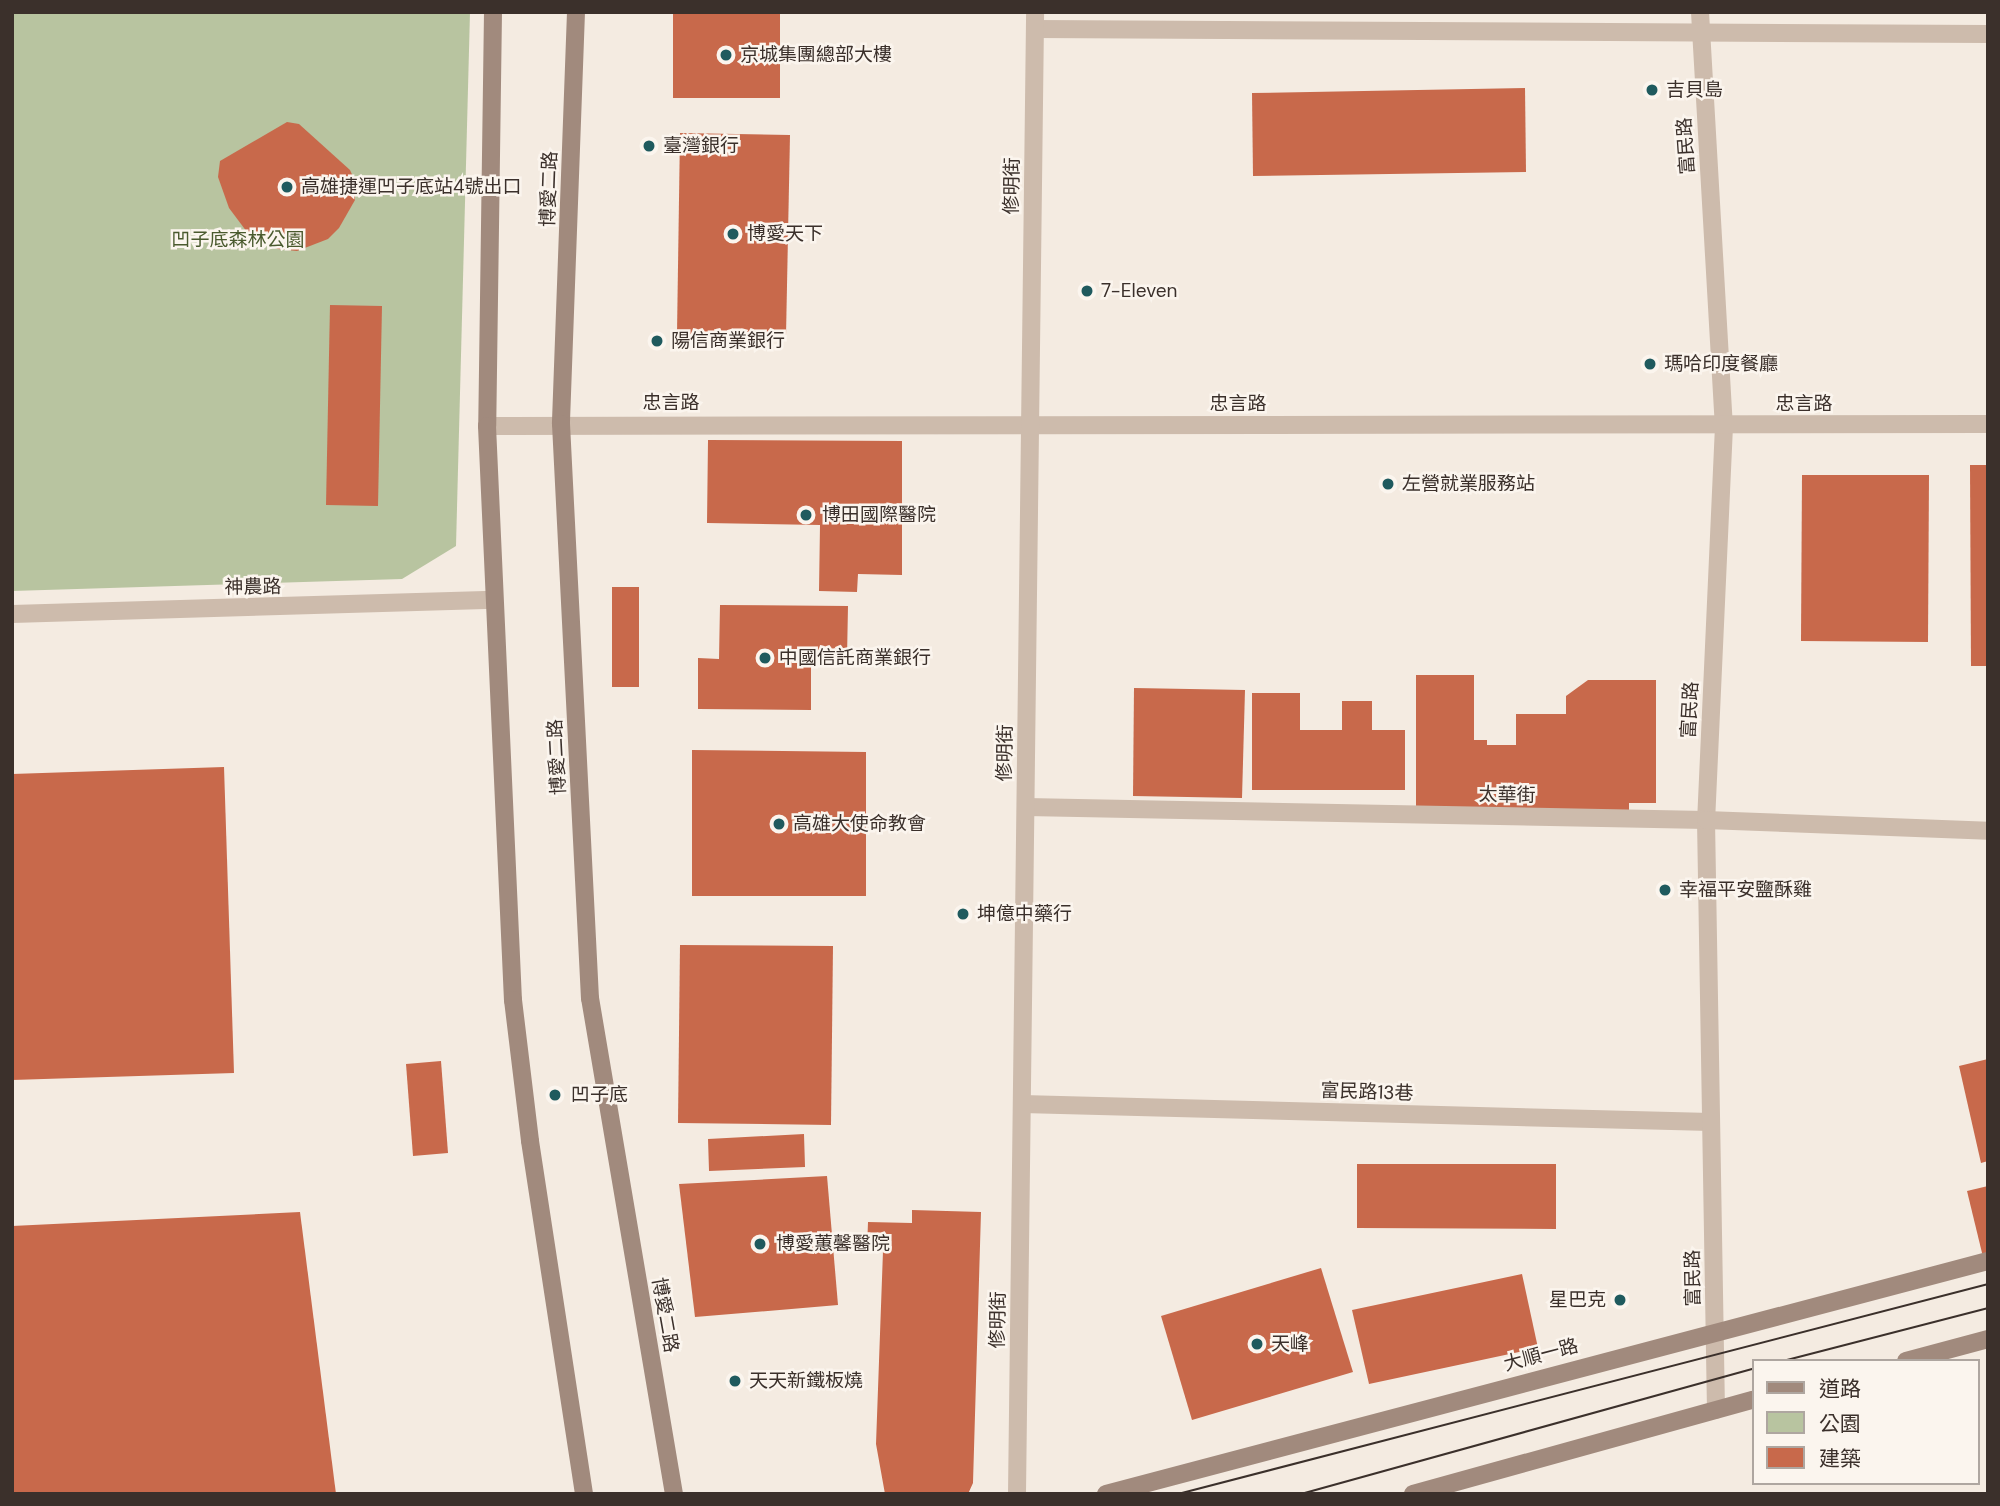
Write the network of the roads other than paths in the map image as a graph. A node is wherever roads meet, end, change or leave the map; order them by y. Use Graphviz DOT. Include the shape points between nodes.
graph roads {
  1 [pos="493,12"];
  2 [pos="576,12"];
  3 [pos="1700,12"];
  4 [pos="1035,21"];
  5 [pos="1988,34"];
  6 [pos="1700,35"];
  7 [pos="561,424"];
  8 [pos="1988,424"];
  9 [pos="1030,425"];
  10 [pos="487,426"];
  11 [pos="1724,426"];
  12 [pos="495,600"];
  13 [pos="12,614"];
  14 [pos="1026,807"];
  15 [pos="1706,820"];
  16 [pos="1988,831"];
  17 [pos="1022,1104"];
  18 [pos="1711,1122"];
  19 [pos="1988,1261"];
  20 [pos="1715,1331"];
  21 [pos="1988,1339"];
  22 [pos="1913,1359"];
  23 [pos="1752,1401"];
  24 [pos="1716,1410"];
  25 [pos="584,1494"];
  26 [pos="674,1494"];
  27 [pos="1017,1494"];
  28 [pos="1106,1494"];
  29 [pos="1413,1494"];
  1 -- 10 [label="main road"];
  2 -- 7 [label="main road, 博愛二路"];
  3 -- 6 [label="street, 富民路"];
  4 -- 6 [label="street"];
  4 -- 9 [label="street, 修明街"];
  5 -- 6 [label="street"];
  6 -- 11 [label="street, 富民路"];
  7 -- 9 [label="street, 忠言路"];
  7 -- 10 [label="street, 忠言路"];
  7 -- 26 [label="main road, 博愛二路" via="590,998"];
  8 -- 11 [label="street, 忠言路"];
  9 -- 11 [label="street, 忠言路"];
  9 -- 14 [label="street, 修明街"];
  10 -- 12 [label="main road"];
  11 -- 15 [label="street, 富民路"];
  12 -- 13 [label="street, 神農路"];
  12 -- 25 [label="main road" via="513,1000"];
  14 -- 15 [label="street, 太華街"];
  14 -- 17 [label="street, 修明街"];
  15 -- 16 [label="street, 太華街"];
  15 -- 18 [label="street, 富民路"];
  17 -- 18 [label="street, 富民路13巷"];
  17 -- 27 [label="street, 修明街"];
  18 -- 20 [label="street, 富民路"];
  19 -- 20 [label="main road, 大順一路"];
  20 -- 24 [label="street, 富民路"];
  20 -- 28 [label="main road, 大順一路"];
  21 -- 22 [label="main road"];
  23 -- 24 [label="main road"];
  24 -- 29 [label="main road"];
}
